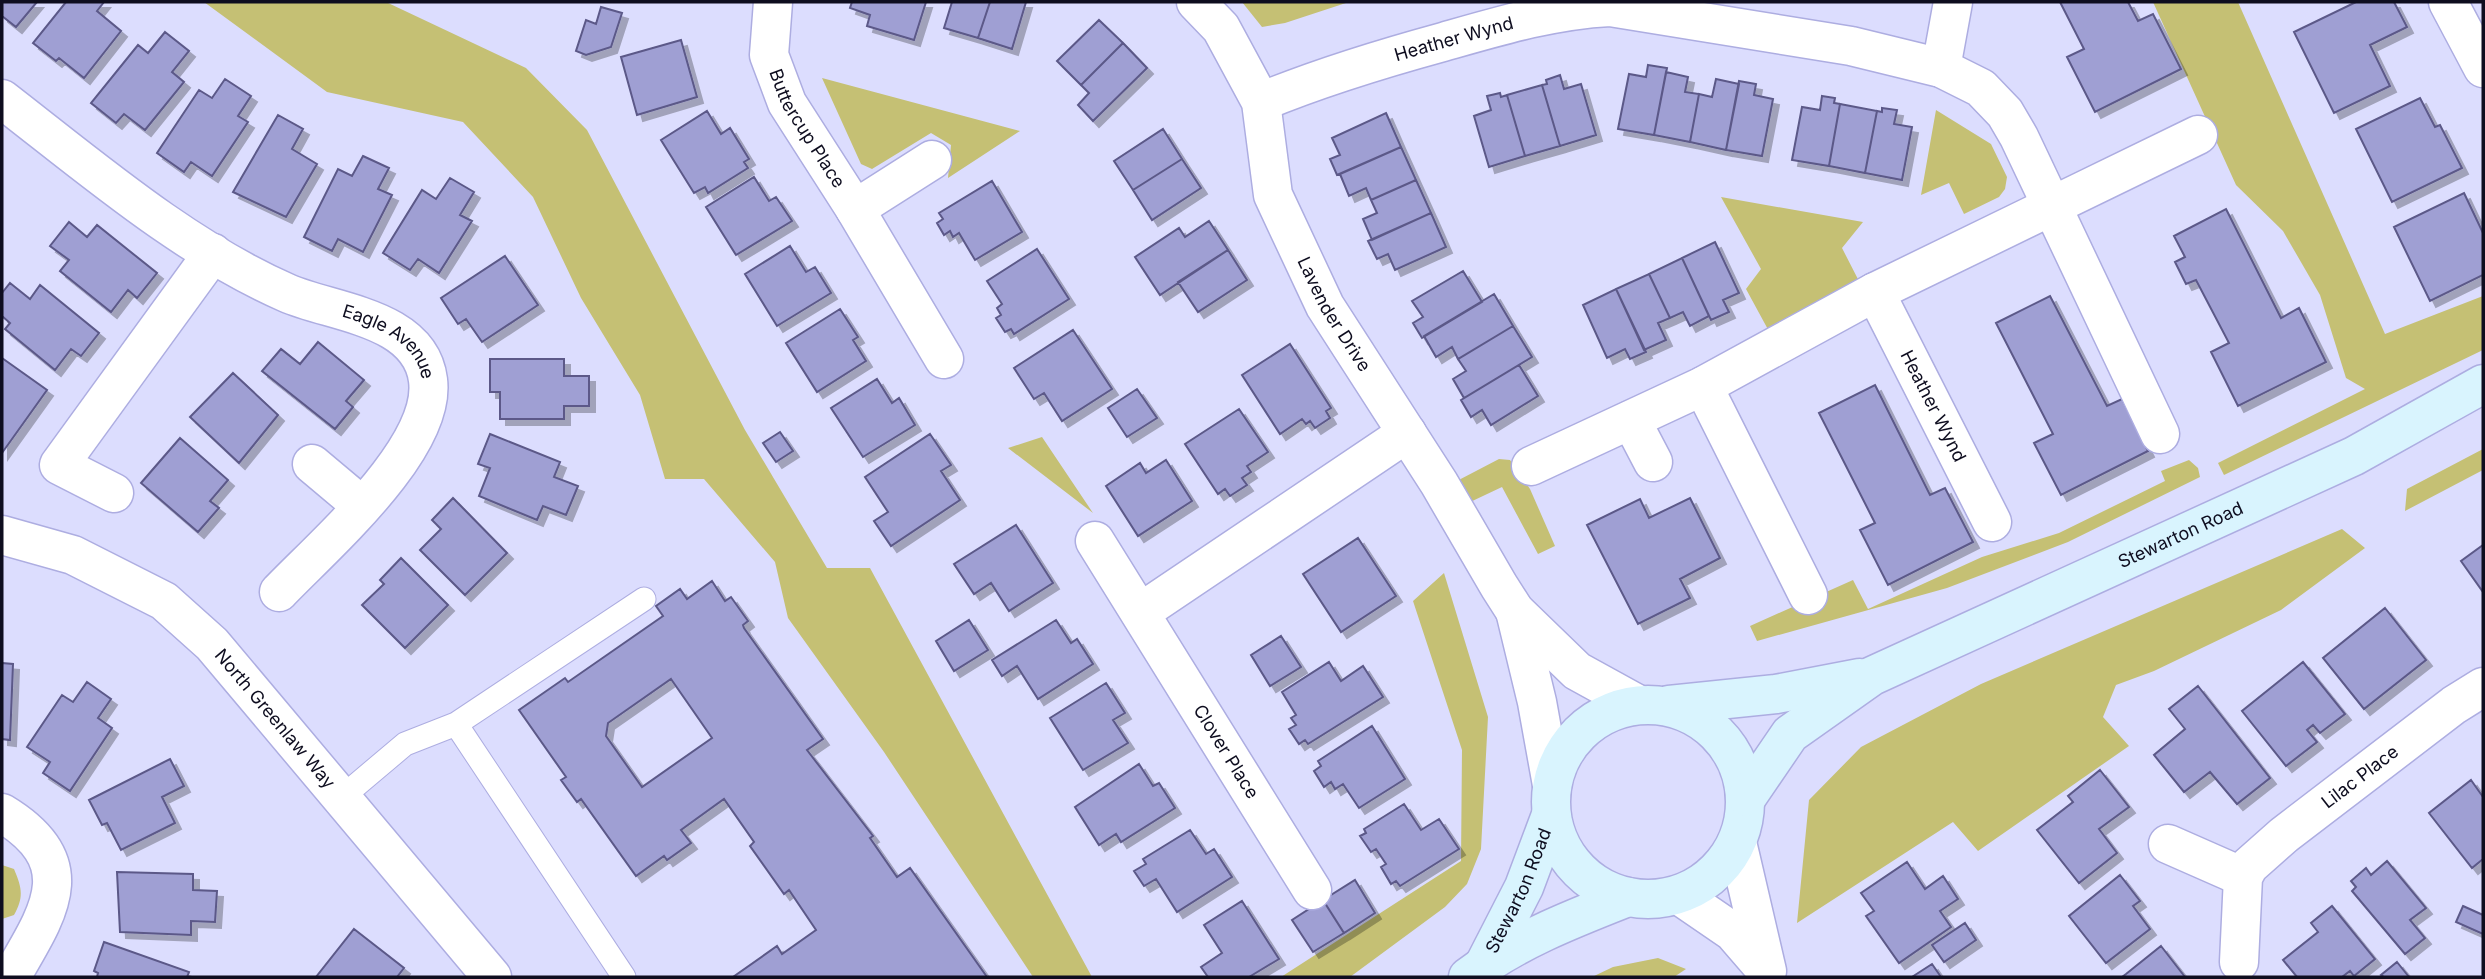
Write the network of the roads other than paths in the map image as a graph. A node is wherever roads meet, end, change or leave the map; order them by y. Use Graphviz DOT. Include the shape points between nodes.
graph roads {
  1 [pos="773,2"];
  2 [pos="1196,2"];
  3 [pos="1953,2"];
  4 [pos="2465,17"];
  5 [pos="1941,68"];
  6 [pos="2483,68"];
  7 [pos="2,99"];
  8 [pos="1261,102"];
  9 [pos="2198,135"];
  10 [pos="932,160"];
  11 [pos="2051,206"];
  12 [pos="855,209"];
  13 [pos="213,253"];
  14 [pos="1875,292"];
  15 [pos="944,359"];
  16 [pos="2483,384"];
  17 [pos="1703,386"];
  18 [pos="1631,420"];
  19 [pos="1407,433"];
  20 [pos="2160,434"];
  21 [pos="1653,462"];
  22 [pos="312,464"];
  23 [pos="1531,466"];
  24 [pos="114,493"];
  25 [pos="362,506"];
  26 [pos="1992,522"];
  27 [pos="2,535"];
  28 [pos="1095,541"];
  29 [pos="279,592"];
  30 [pos="1808,595"];
  31 [pos="644,599"];
  32 [pos="1515,611"];
  33 [pos="1141,612"];
  34 [pos="1872,676"];
  35 [pos="2483,687"];
  36 [pos="1653,704"];
  37 [pos="456,724"];
  38 [pos="1747,797"];
  39 [pos="341,798"];
  40 [pos="1551,800"];
  41 [pos="2,813"];
  42 [pos="1737,842"];
  43 [pos="2168,844"];
  44 [pos="2243,877"];
  45 [pos="1312,890"];
  46 [pos="1679,895"];
  47 [pos="1628,897"];
  48 [pos="2241,970"];
  49 [pos="1476,971"];
  50 [pos="1768,974"];
  51 [pos="11,977"];
  52 [pos="492,977"];
  53 [pos="624,977"];
  1 -- 12 [label="street, Buttercup Place" via="769,55 787,103"];
  2 -- 8 [label="street, Lavender Drive" via="1221,28"];
  3 -- 5 [label="street"];
  4 -- 6 [label="street"];
  5 -- 8 [label="street, Heather Wynd" via="1851,46 1610,7 1530,17 1336,72"];
  5 -- 11 [label="street, Heather Wynd" via="1981,88 2005,113"];
  7 -- 13 [label="street, Eagle Avenue"];
  8 -- 19 [label="street, Lavender Drive" via="1273,195 1325,306"];
  9 -- 11 [label="street"];
  10 -- 12 [label="street"];
  11 -- 14 [label="street"];
  11 -- 20 [label="street, Heather Wynd"];
  12 -- 15 [label="street, Buttercup Place"];
  13 -- 24 [label="street" via="59,465"];
  13 -- 25 [label="street, Eagle Avenue" via="303,300 384,325 418,353 428,379 425,414 390,477"];
  14 -- 17 [label="street"];
  14 -- 26 [label="street, Heather Wynd"];
  16 -- 34 [label="main road, Stewarton Road" via="2354,456"];
  17 -- 18 [label="street"];
  17 -- 30 [label="street"];
  18 -- 21 [label="street"];
  18 -- 23 [label="street"];
  19 -- 32 [label="street, Lavender Drive"];
  19 -- 33 [label="street"];
  22 -- 25 [label="street"];
  25 -- 29 [label="street, Eagle Avenue"];
  27 -- 39 [label="street, North Greenlaw Way" via="73,555 164,601 212,644"];
  28 -- 33 [label="street, Clover Place"];
  31 -- 37 [label="lane"];
  32 -- 36 [label="street, Lavender Drive" via="1577,671"];
  32 -- 40 [label="street, Lavender Drive" via="1537,702"];
  33 -- 45 [label="street, Clover Place"];
  34 -- 36 [label="main road, Stewarton Road" via="1776,694"];
  34 -- 38 [label="main road, Stewarton Road" via="1790,734"];
  35 -- 44 [label="street, Lilac Place" via="2284,835"];
  36 -- 38 [label="main road, Stewarton Road" via="1723,737 1740,764"];
  36 -- 40 [label="main road, Stewarton Road" via="1607,713 1580,731 1562,755"];
  37 -- 39 [label="lane" via="405,744"];
  37 -- 53 [label="lane"];
  38 -- 42 [label="main road, Stewarton Road"];
  39 -- 52 [label="street, North Greenlaw Way"];
  40 -- 47 [label="main road, Stewarton Road" via="1560,845 1578,870 1603,889"];
  40 -- 49 [label="main road, Stewarton Road" via="1524,887"];
  41 -- 51 [label="street" via="46,853 53,884 48,914"];
  42 -- 46 [label="main road, Stewarton Road" via="1728,861 1703,884"];
  42 -- 50 [label="street"];
  43 -- 44 [label="street"];
  44 -- 48 [label="street"];
  46 -- 47 [label="main road, Stewarton Road" via="1653,900"];
  46 -- 50 [label="street" via="1733,932"];
  47 -- 49 [label="main road, Stewarton Road" via="1562,922"];
}
